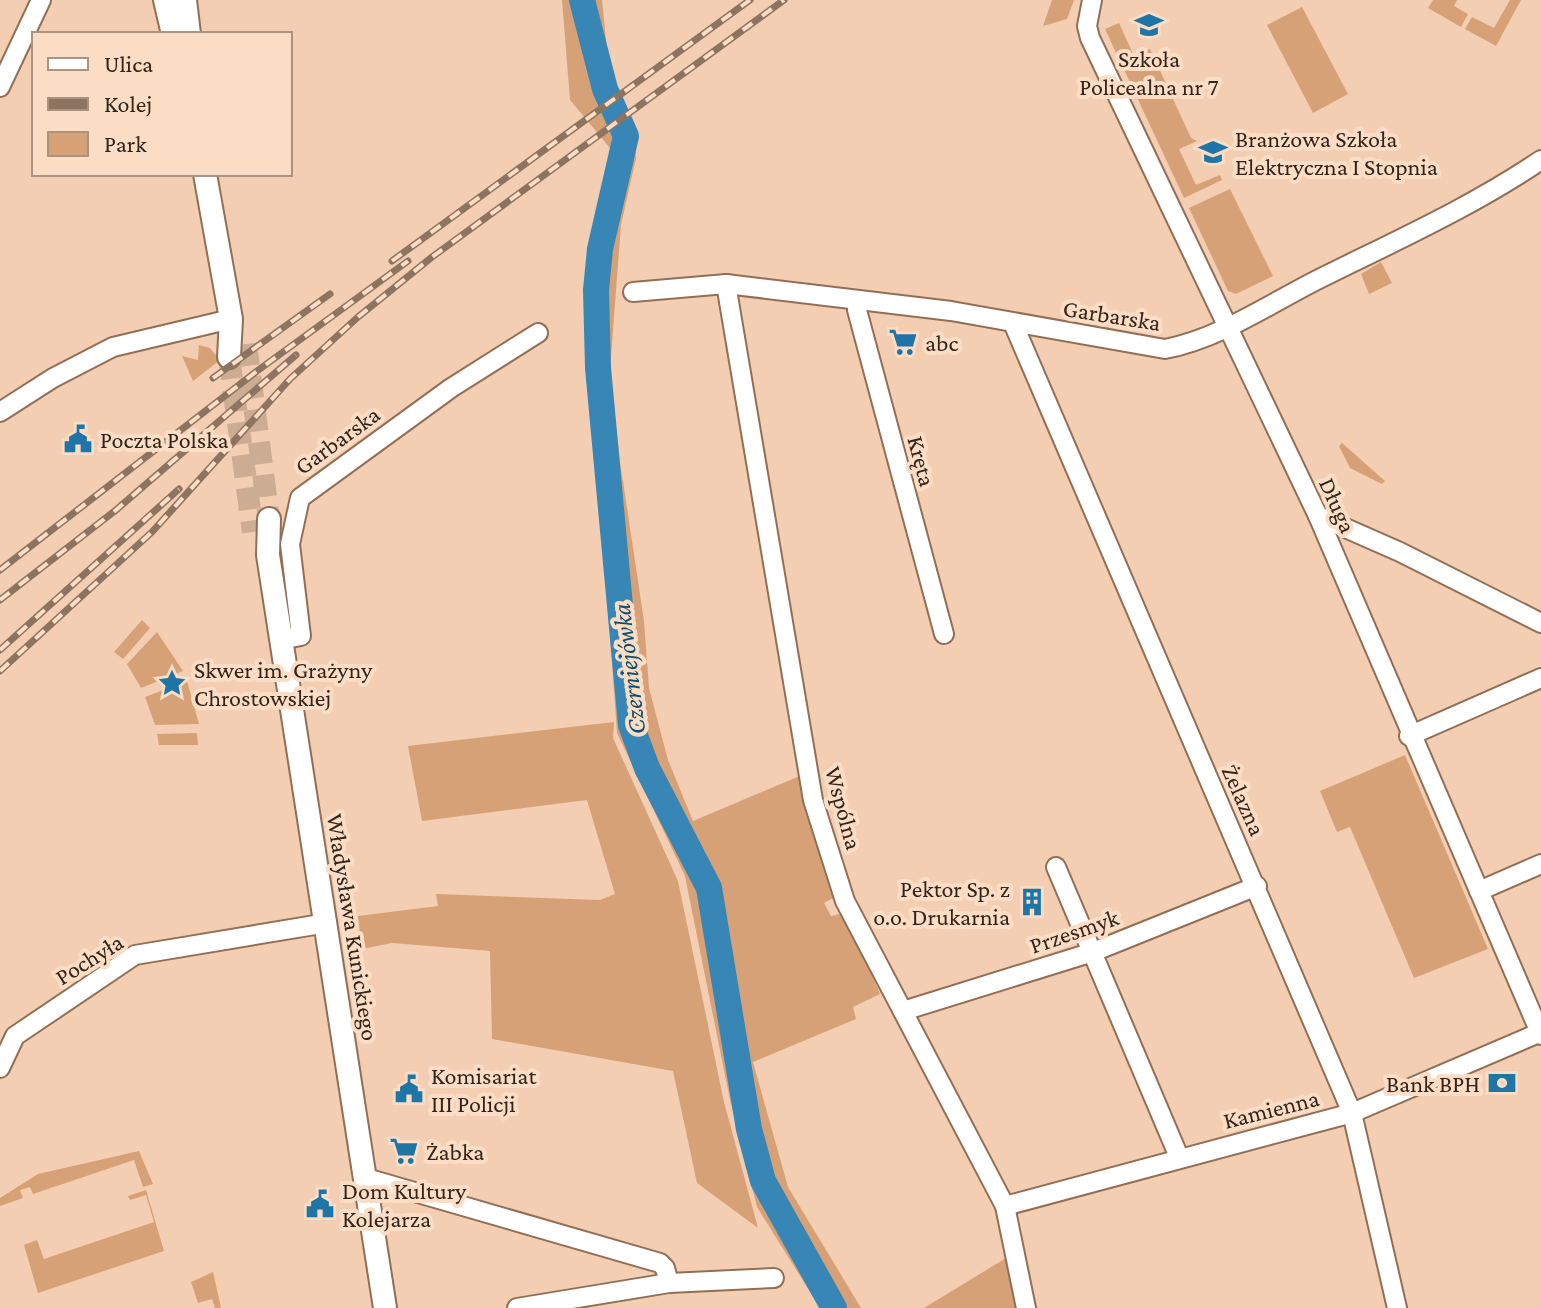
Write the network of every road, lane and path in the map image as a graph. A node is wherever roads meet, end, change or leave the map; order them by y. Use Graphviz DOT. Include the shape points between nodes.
graph roads {
  1 [pos="41,0"];
  2 [pos="165,0"];
  3 [pos="1092,0"];
  4 [pos="186,3"];
  5 [pos="173,32"];
  6 [pos="189,32"];
  7 [pos="0,87"];
  8 [pos="1541,160"];
  9 [pos="205,176"];
  10 [pos="726,284"];
  11 [pos="633,292"];
  12 [pos="858,300"];
  13 [pos="231,319"];
  14 [pos="1013,323"];
  15 [pos="1227,326"];
  16 [pos="538,333"];
  17 [pos="237,350"];
  18 [pos="0,412"];
  19 [pos="1318,516"];
  20 [pos="261,526"];
  21 [pos="1541,623"];
  22 [pos="944,634"];
  23 [pos="280,640"];
  24 [pos="1541,678"];
  25 [pos="1409,736"];
  26 [pos="1541,864"];
  27 [pos="1056,867"];
  28 [pos="1257,886"];
  29 [pos="1479,891"];
  30 [pos="327,923"];
  31 [pos="1093,952"];
  32 [pos="903,1011"];
  33 [pos="1541,1033"];
  34 [pos="0,1068"];
  35 [pos="1352,1113"];
  36 [pos="1179,1157"];
  37 [pos="366,1178"];
  38 [pos="1005,1206"];
  39 [pos="774,1278"];
  40 [pos="669,1283"];
  41 [pos="385,1308"];
  42 [pos="517,1308"];
  43 [pos="1026,1308"];
  44 [pos="1397,1308"];
  1 -- 7 [label="street"];
  2 -- 5 [label="main road"];
  3 -- 15 [label="street, Długa" via="1090,38"];
  4 -- 6 [label="main road"];
  8 -- 15 [label="street, Garbarska" via="1474,200"];
  9 -- 13 [label="main road"];
  10 -- 11 [label="street, Garbarska"];
  10 -- 12 [label="street, Garbarska"];
  10 -- 32 [label="street, Wspólna" via="813,800 845,901"];
  12 -- 14 [label="street, Garbarska"];
  12 -- 22 [label="street, Kręta"];
  13 -- 17 [label="main road"];
  13 -- 18 [label="street" via="113,347"];
  14 -- 15 [label="street, Garbarska" via="1165,349"];
  14 -- 28 [label="street, Żelazna"];
  15 -- 19 [label="street, Długa"];
  16 -- 23 [label="street, Garbarska" via="451,388 300,498 290,544 301,636"];
  19 -- 21 [label="street"];
  19 -- 25 [label="street, Długa"];
  20 -- 23 [label="main road, Władysława Kunickiego"];
  23 -- 30 [label="main road, Władysława Kunickiego"];
  24 -- 25 [label="street"];
  25 -- 29 [label="street, Długa"];
  26 -- 29 [label="street"];
  27 -- 31 [label="street"];
  28 -- 31 [label="street, Przesmyk"];
  28 -- 35 [label="street, Żelazna"];
  29 -- 33 [label="street, Długa"];
  30 -- 34 [label="street, Pochyła" via="135,955 15,1036"];
  30 -- 37 [label="main road, Władysława Kunickiego"];
  31 -- 32 [label="street, Przesmyk"];
  31 -- 36 [label="street"];
  32 -- 38 [label="street, Wspólna"];
  33 -- 35 [label="street, Kamienna"];
  35 -- 36 [label="street, Kamienna"];
  35 -- 44 [label="street, Żelazna"];
  36 -- 38 [label="street, Kamienna"];
  37 -- 40 [label="street" via="660,1263"];
  37 -- 41 [label="main road, Władysława Kunickiego"];
  38 -- 43 [label="street, Wspólna"];
  39 -- 40 [label="street"];
  40 -- 42 [label="street"];
}
